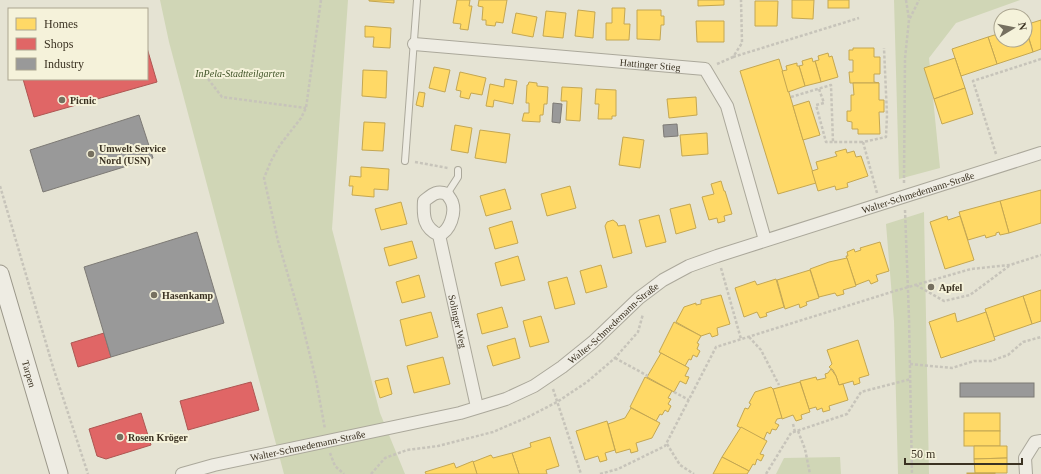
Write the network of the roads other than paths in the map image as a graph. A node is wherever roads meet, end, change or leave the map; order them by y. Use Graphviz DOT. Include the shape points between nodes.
graph roads {
  1 [pos="417,0"];
  2 [pos="414,44"];
  3 [pos="1041,153"];
  4 [pos="405,161"];
  5 [pos="458,170"];
  6 [pos="447,194"];
  7 [pos="439,235"];
  8 [pos="765,240"];
  9 [pos="0,274"];
  10 [pos="477,407"];
  11 [pos="1041,441"];
  12 [pos="59,474"];
  13 [pos="182,474"];
  14 [pos="1026,474"];
  1 -- 2 [label="lane"];
  2 -- 4 [label="lane"];
  2 -- 8 [label="street, Hattinger Stieg" via="705,69 727,106"];
  3 -- 8 [label="street, Walter-Schmedemann-Straße" via="904,200"];
  5 -- 6 [label="lane" via="458,177"];
  6 -- 7 [label="street" via="452,201 453,212 450,224 444,233"];
  6 -- 7 [label="street" via="437,192 424,201 424,215 429,229"];
  7 -- 10 [label="street, Solinger Weg"];
  8 -- 10 [label="street, Walter-Schmedemann-Straße" via="689,266 663,280 549,377 514,396"];
  9 -- 12 [label="street, Tarpen"];
  10 -- 13 [label="street, Walter-Schmedemann-Straße" via="460,413 214,464"];
  11 -- 14 [label="street" via="1035,442 1025,458"];
}
